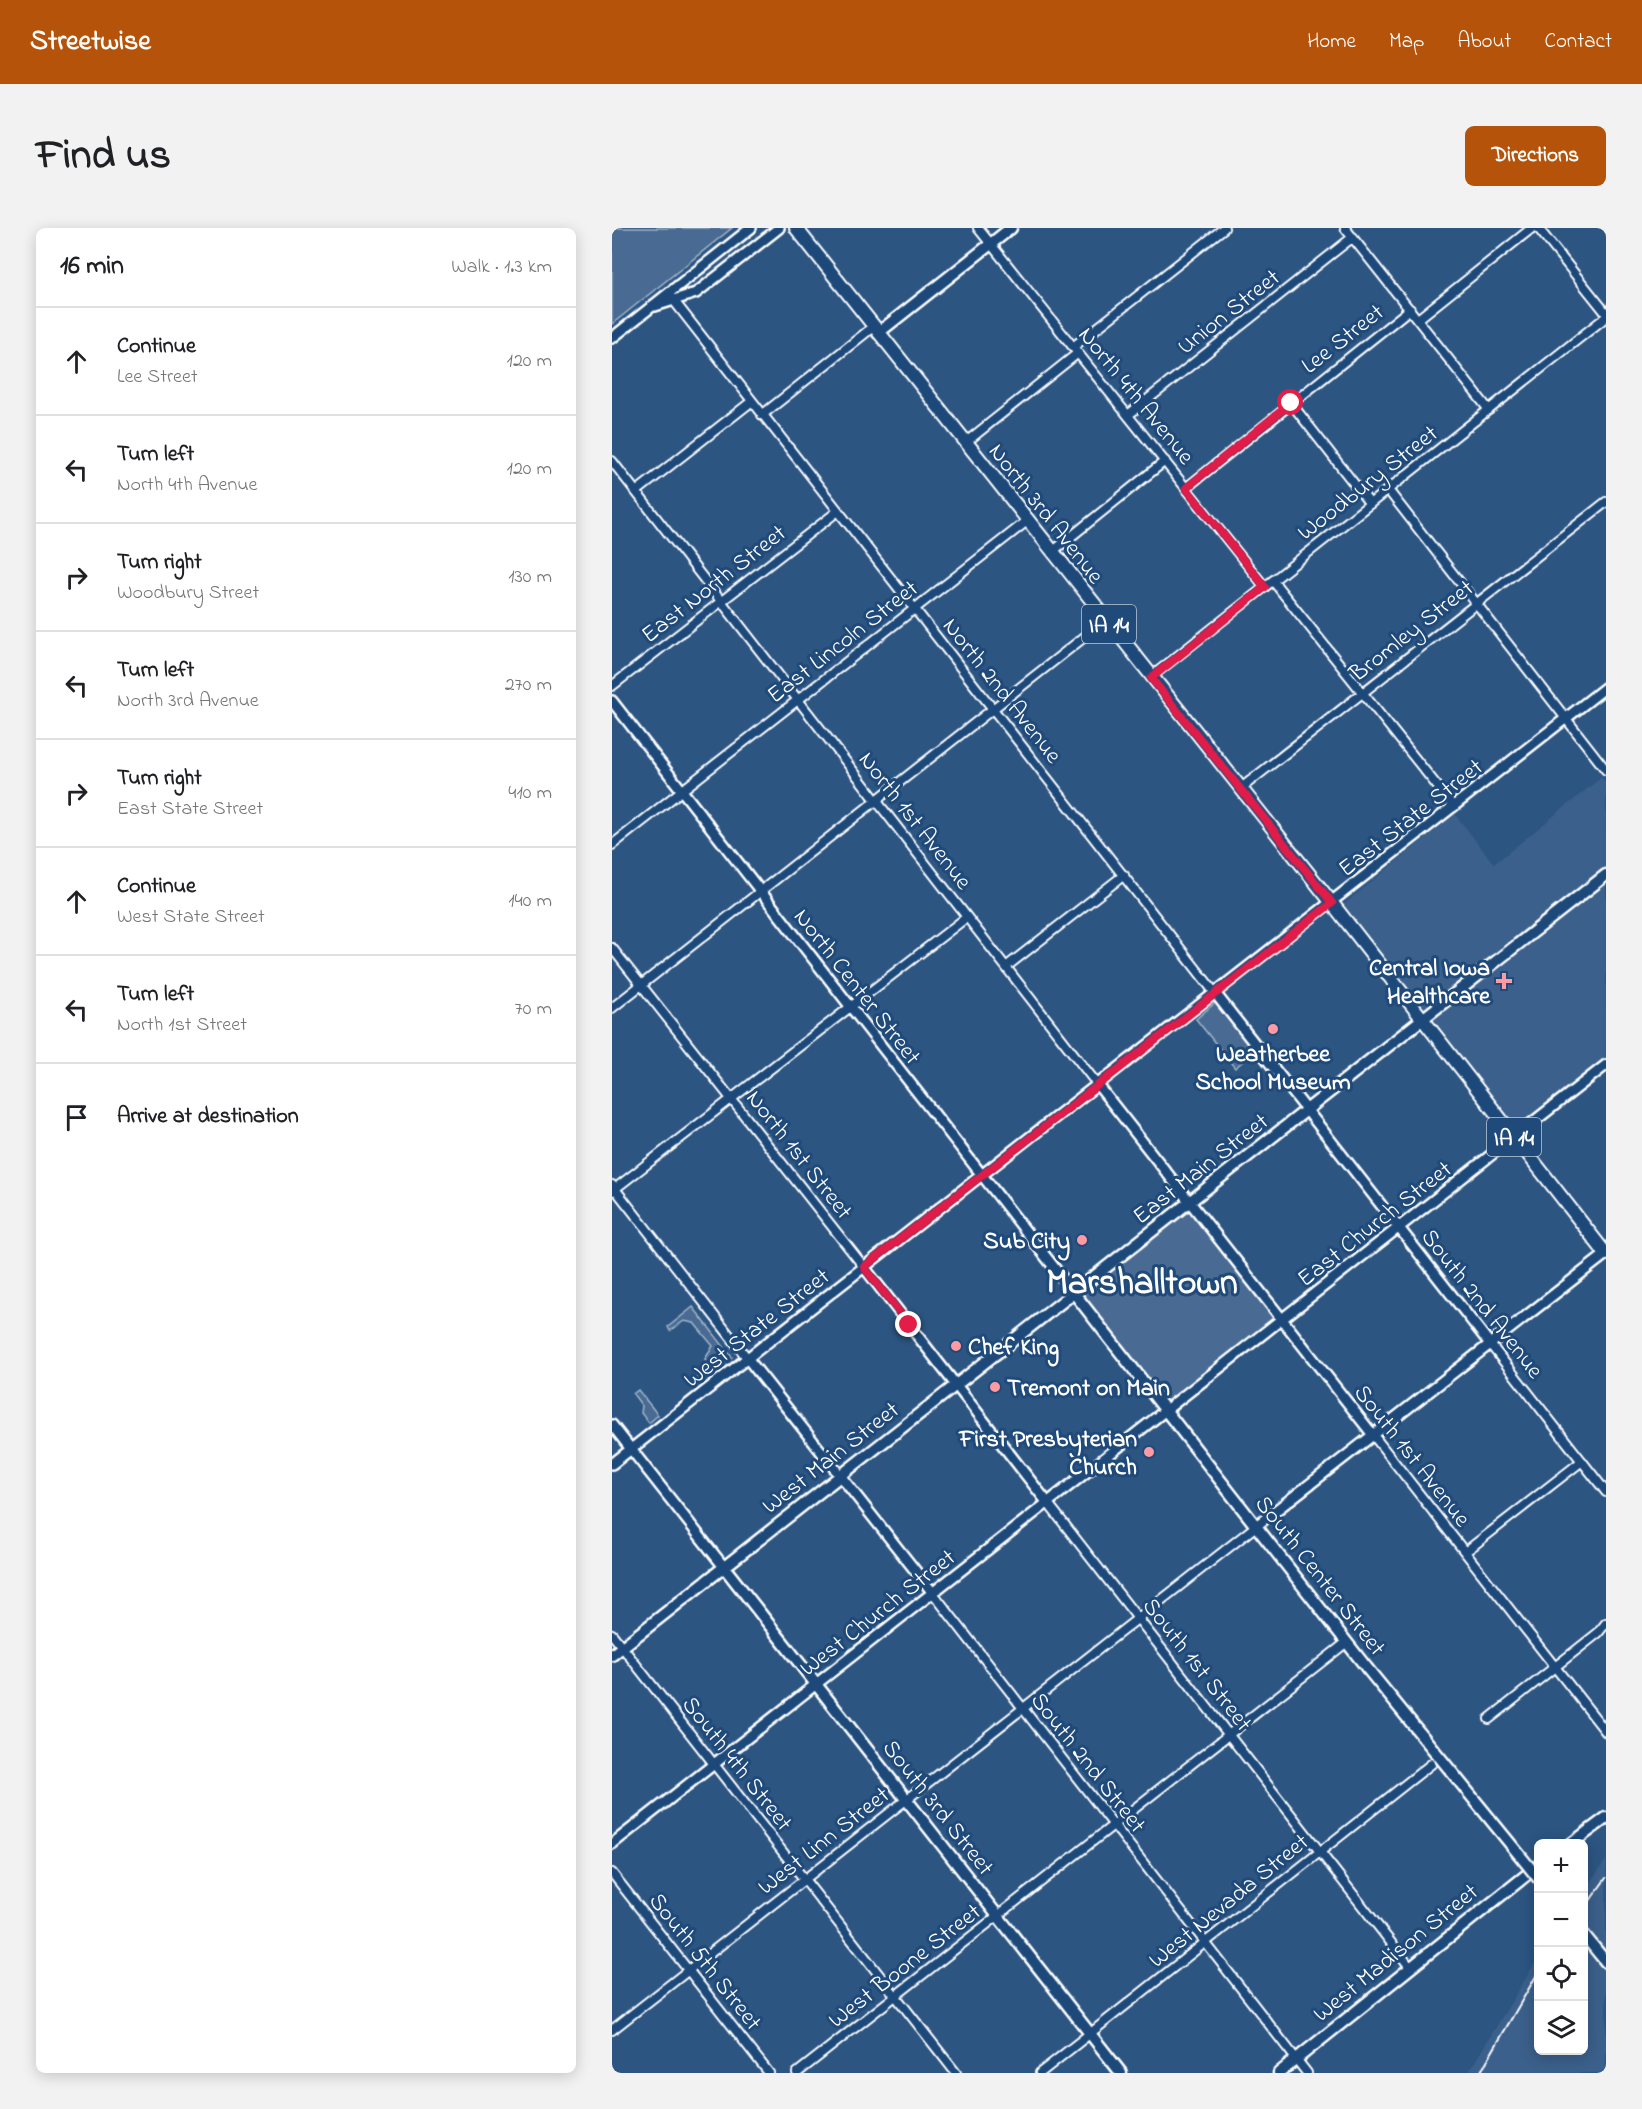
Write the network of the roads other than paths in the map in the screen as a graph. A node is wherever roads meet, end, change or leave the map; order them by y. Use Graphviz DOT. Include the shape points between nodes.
graph roads {
  1 [pos="751,228"];
  2 [pos="779,228"];
  3 [pos="796,228"];
  4 [pos="978,228"];
  5 [pos="1011,228"];
  6 [pos="1224,228"];
  7 [pos="1346,228"];
  8 [pos="1532,228"];
  9 [pos="1538,228"];
  10 [pos="1353,237"];
  11 [pos="991,244"];
  12 [pos="670,297"];
  13 [pos="1410,309"];
  14 [pos="1606,315"];
  15 [pos="1418,319"];
  16 [pos="875,330"];
  17 [pos="612,338"];
  18 [pos="1076,350"];
  19 [pos="751,402"];
  20 [pos="1291,403"];
  21 [pos="1489,410"];
  22 [pos="762,415"];
  23 [pos="1128,415"];
  24 [pos="965,443"];
  25 [pos="612,461"];
  26 [pos="1165,462"];
  27 [pos="1186,488"];
  28 [pos="1388,490"];
  29 [pos="636,492"];
  30 [pos="1606,501"];
  31 [pos="1370,504"];
  32 [pos="838,511"];
  33 [pos="1027,521"];
  34 [pos="1052,552"];
  35 [pos="1273,581"];
  36 [pos="1265,587"];
  37 [pos="721,601"];
  38 [pos="1476,603"];
  39 [pos="915,610"];
  40 [pos="1106,620"];
  41 [pos="1151,678"];
  42 [pos="612,686"];
  43 [pos="1606,687"];
  44 [pos="1362,693"];
  45 [pos="612,701"];
  46 [pos="796,701"];
  47 [pos="993,709"];
  48 [pos="1566,719"];
  49 [pos="1606,770"];
  50 [pos="1240,789"];
  51 [pos="681,791"];
  52 [pos="877,801"];
  53 [pos="1454,807"];
  54 [pos="612,845"];
  55 [pos="1124,875"];
  56 [pos="1606,875"];
  57 [pos="761,892"];
  58 [pos="1332,903"];
  59 [pos="967,917"];
  60 [pos="612,948"];
  61 [pos="1006,967"];
  62 [pos="641,985"];
  63 [pos="1215,993"];
  64 [pos="612,1008"];
  65 [pos="851,1009"];
  66 [pos="1423,1020"];
  67 [pos="1606,1065"];
  68 [pos="1097,1084"];
  69 [pos="732,1100"];
  70 [pos="1307,1110"];
  71 [pos="1514,1137"];
  72 [pos="981,1175"];
  73 [pos="613,1188"];
  74 [pos="1190,1202"];
  75 [pos="1399,1228"];
  76 [pos="1606,1254"];
  77 [pos="864,1267"];
  78 [pos="1074,1293"];
  79 [pos="1283,1320"];
  80 [pos="1490,1344"];
  81 [pos="748,1359"];
  82 [pos="956,1385"];
  83 [pos="1167,1411"];
  84 [pos="612,1425"];
  85 [pos="1373,1435"];
  86 [pos="632,1449"];
  87 [pos="1582,1461"];
  88 [pos="612,1464"];
  89 [pos="841,1475"];
  90 [pos="1606,1492"];
  91 [pos="1047,1502"];
  92 [pos="1256,1526"];
  93 [pos="1465,1552"];
  94 [pos="724,1567"];
  95 [pos="933,1593"];
  96 [pos="1138,1618"];
  97 [pos="1606,1623"];
  98 [pos="612,1634"];
  99 [pos="1347,1642"];
  100 [pos="622,1647"];
  101 [pos="612,1655"];
  102 [pos="1555,1667"];
  103 [pos="817,1685"];
  104 [pos="1023,1708"];
  105 [pos="1489,1719"];
  106 [pos="1606,1732"];
  107 [pos="1229,1735"];
  108 [pos="1440,1758"];
  109 [pos="714,1764"];
  110 [pos="906,1799"];
  111 [pos="1606,1818"];
  112 [pos="1114,1825"];
  113 [pos="1578,1839"];
  114 [pos="612,1844"];
  115 [pos="1320,1851"];
  116 [pos="1534,1869"];
  117 [pos="612,1873"];
  118 [pos="1534,1873"];
  119 [pos="804,1880"];
  120 [pos="998,1916"];
  121 [pos="1588,1940"];
  122 [pos="1206,1943"];
  123 [pos="1606,1962"];
  124 [pos="1410,1967"];
  125 [pos="688,1970"];
  126 [pos="895,1996"];
  127 [pos="612,2030"];
  128 [pos="1090,2034"];
  129 [pos="1296,2059"];
  130 [pos="769,2073"];
  131 [pos="797,2073"];
  132 [pos="956,2073"];
  133 [pos="1040,2073"];
  134 [pos="1121,2073"];
  135 [pos="1278,2073"];
  136 [pos="1307,2073"];
  1 -- 12 [label="street"];
  2 -- 12 [label="street" via="696,293"];
  3 -- 16 [label="main road, North 3rd Avenue / IA 14"];
  4 -- 11 [label="street, North 4th Avenue"];
  5 -- 11 [label="main road"];
  6 -- 18 [label="street"];
  7 -- 10 [label="street"];
  8 -- 15 [label="street, Lee Street"];
  9 -- 14 [label="street"];
  10 -- 13 [label="street"];
  10 -- 23 [label="street, Union Street"];
  11 -- 16 [label="main road"];
  11 -- 18 [label="street, North 4th Avenue"];
  12 -- 17 [label="street" via="647,309"];
  12 -- 19 [label="street, North 2nd Avenue"];
  13 -- 15 [label="street"];
  13 -- 20 [label="street, Lee Street"];
  14 -- 21 [label="street, Woodbury Street"];
  15 -- 21 [label="street"];
  16 -- 22 [label="street"];
  16 -- 24 [label="main road, North 3rd Avenue / IA 14"];
  18 -- 23 [label="street, North 4th Avenue"];
  18 -- 24 [label="street"];
  19 -- 22 [label="street, North 2nd Avenue"];
  19 -- 29 [label="street"];
  20 -- 27 [label="street, Lee Street"];
  20 -- 31 [label="street"];
  21 -- 28 [label="street, Woodbury Street"];
  22 -- 32 [label="street, North 2nd Avenue"];
  23 -- 26 [label="street, North 4th Avenue"];
  24 -- 33 [label="main road, North 3rd Avenue / IA 14"];
  25 -- 29 [label="street, North 1st Avenue"];
  26 -- 27 [label="street, North 4th Avenue"];
  26 -- 34 [label="street"];
  27 -- 36 [label="street, North 4th Avenue"];
  28 -- 31 [label="street, Woodbury Street"];
  28 -- 38 [label="street"];
  29 -- 37 [label="street, North 1st Avenue"];
  30 -- 38 [label="street, Bromley Street"];
  31 -- 35 [label="street, Woodbury Street"];
  32 -- 37 [label="street, East North Street"];
  32 -- 39 [label="street, North 2nd Avenue"];
  33 -- 34 [label="main road, North 3rd Avenue / IA 14"];
  33 -- 39 [label="street, East Lincoln Street"];
  34 -- 40 [label="main road, North 3rd Avenue / IA 14"];
  35 -- 36 [label="street, Woodbury Street"];
  35 -- 44 [label="street"];
  36 -- 41 [label="street, Woodbury Street"];
  37 -- 42 [label="street, East North Street"];
  37 -- 46 [label="street, North 1st Avenue"];
  38 -- 44 [label="street, Bromley Street"];
  38 -- 48 [label="street"];
  39 -- 46 [label="street, East Lincoln Street"];
  39 -- 47 [label="street, North 2nd Avenue"];
  40 -- 41 [label="main road, North 3rd Avenue / IA 14"];
  40 -- 47 [label="street"];
  41 -- 50 [label="main road, North 3rd Avenue / IA 14"];
  43 -- 48 [label="street, East State Street"];
  44 -- 50 [label="street, Bromley Street"];
  44 -- 53 [label="street"];
  45 -- 51 [label="street, North Center Street"];
  46 -- 51 [label="street, East Lincoln Street"];
  46 -- 52 [label="street, North 1st Avenue"];
  47 -- 52 [label="street"];
  47 -- 55 [label="street, North 2nd Avenue"];
  48 -- 49 [label="street"];
  48 -- 53 [label="street, East State Street"];
  50 -- 58 [label="main road, North 3rd Avenue / IA 14"];
  51 -- 54 [label="street, East Lincoln Street"];
  51 -- 57 [label="street, North Center Street"];
  52 -- 57 [label="street"];
  52 -- 59 [label="street, North 1st Avenue"];
  53 -- 58 [label="street, East State Street"];
  55 -- 61 [label="street"];
  55 -- 63 [label="street, North 2nd Avenue"];
  56 -- 66 [label="main road, East Main Street"];
  57 -- 62 [label="street"];
  57 -- 65 [label="street, North Center Street"];
  58 -- 63 [label="street, East State Street"];
  58 -- 66 [label="main road, North 3rd Avenue / IA 14"];
  59 -- 61 [label="street, North 1st Avenue"];
  59 -- 65 [label="street"];
  60 -- 62 [label="street, North 1st Street"];
  61 -- 68 [label="street, North 1st Avenue"];
  62 -- 64 [label="street"];
  62 -- 69 [label="street, North 1st Street"];
  63 -- 68 [label="street, East State Street"];
  63 -- 70 [label="street, North 2nd Avenue"];
  65 -- 69 [label="street"];
  65 -- 72 [label="street, North Center Street"];
  66 -- 70 [label="main road, East Main Street"];
  66 -- 71 [label="main road, IA 14"];
  67 -- 71 [label="street, East Church Street"];
  68 -- 72 [label="street, East State Street"];
  68 -- 74 [label="street, North 1st Avenue"];
  69 -- 73 [label="street"];
  69 -- 77 [label="street, North 1st Street"];
  70 -- 74 [label="main road, East Main Street"];
  70 -- 75 [label="street, South 2nd Avenue"];
  71 -- 75 [label="street, East Church Street"];
  71 -- 76 [label="main road, IA 14"];
  72 -- 77 [label="street, West State Street"];
  72 -- 78 [label="street, North Center Street"];
  73 -- 81 [label="street"];
  74 -- 78 [label="main road, East Main Street"];
  74 -- 79 [label="street, South 1st Avenue"];
  75 -- 79 [label="street, East Church Street"];
  75 -- 80 [label="street, South 2nd Avenue"];
  76 -- 80 [label="street"];
  77 -- 81 [label="street, West State Street"];
  77 -- 82 [label="street, North 1st Street"];
  78 -- 82 [label="main road, West Main Street"];
  78 -- 83 [label="main road, South Center Street"];
  79 -- 83 [label="street, East Church Street"];
  79 -- 85 [label="street, South 1st Avenue"];
  80 -- 85 [label="street"];
  80 -- 87 [label="street, South 2nd Avenue"];
  81 -- 86 [label="street, West State Street"];
  81 -- 89 [label="street, South 2nd Street"];
  82 -- 89 [label="main road, West Main Street"];
  82 -- 91 [label="street, South 1st Street"];
  83 -- 91 [label="street, West Church Street"];
  83 -- 92 [label="main road, South Center Street"];
  84 -- 86 [label="street"];
  85 -- 92 [label="street"];
  85 -- 93 [label="street, South 1st Avenue"];
  86 -- 88 [label="street, West State Street"];
  86 -- 94 [label="street"];
  87 -- 90 [label="street, South 2nd Avenue"];
  87 -- 93 [label="street"];
  89 -- 94 [label="main road, West Main Street"];
  89 -- 95 [label="street, South 2nd Street"];
  91 -- 95 [label="street, West Church Street"];
  91 -- 96 [label="street, South 1st Street"];
  92 -- 96 [label="street, West Linn Street"];
  92 -- 99 [label="main road, South Center Street"];
  93 -- 102 [label="street, South 1st Avenue"];
  94 -- 100 [label="main road, West Main Street"];
  94 -- 103 [label="main road, South 3rd Street"];
  95 -- 103 [label="street, West Church Street"];
  95 -- 104 [label="street, South 2nd Street"];
  96 -- 104 [label="street, West Linn Street"];
  96 -- 107 [label="street, South 1st Street"];
  97 -- 102 [label="street"];
  98 -- 100 [label="street, South 4th Street"];
  99 -- 107 [label="street, West Boone Street"];
  99 -- 118 [label="main road, South Center Street, bridge"];
  100 -- 101 [label="main road, West Main Street"];
  100 -- 109 [label="street, South 4th Street"];
  102 -- 105 [label="street"];
  102 -- 106 [label="street, South 1st Avenue"];
  103 -- 109 [label="street, West Church Street"];
  103 -- 110 [label="main road, South 3rd Street"];
  104 -- 110 [label="street, West Linn Street"];
  104 -- 112 [label="street, South 2nd Street"];
  107 -- 112 [label="street, West Boone Street"];
  107 -- 115 [label="street, South 1st Street"];
  108 -- 115 [label="street, West Nevada Street"];
  109 -- 114 [label="street, West Church Street"];
  109 -- 119 [label="street, South 4th Street"];
  110 -- 119 [label="street, West Linn Street"];
  110 -- 120 [label="main road, South 3rd Street"];
  111 -- 113 [label="main road"];
  112 -- 120 [label="street, West Boone Street"];
  112 -- 122 [label="street, South 2nd Street"];
  115 -- 122 [label="street, West Nevada Street"];
  115 -- 124 [label="street, South 1st Street"];
  116 -- 124 [label="main road, West Madison Street"];
  117 -- 125 [label="street, South 5th Street"];
  119 -- 125 [label="street, West Linn Street"];
  119 -- 126 [label="street, South 4th Street"];
  120 -- 126 [label="street, West Boone Street"];
  120 -- 128 [label="main road, South 3rd Street"];
  121 -- 123 [label="main road"];
  122 -- 128 [label="street, West Nevada Street"];
  122 -- 129 [label="street, South 2nd Street"];
  124 -- 129 [label="main road, West Madison Street"];
  125 -- 127 [label="street, West Linn Street"];
  125 -- 130 [label="street, South 5th Street"];
  126 -- 131 [label="street, West Boone Street"];
  126 -- 132 [label="street, South 4th Street"];
  128 -- 133 [label="street, West Nevada Street"];
  128 -- 134 [label="main road, South 3rd Street"];
  129 -- 135 [label="main road, West Madison Street"];
  129 -- 136 [label="street, South 2nd Street"];
}
